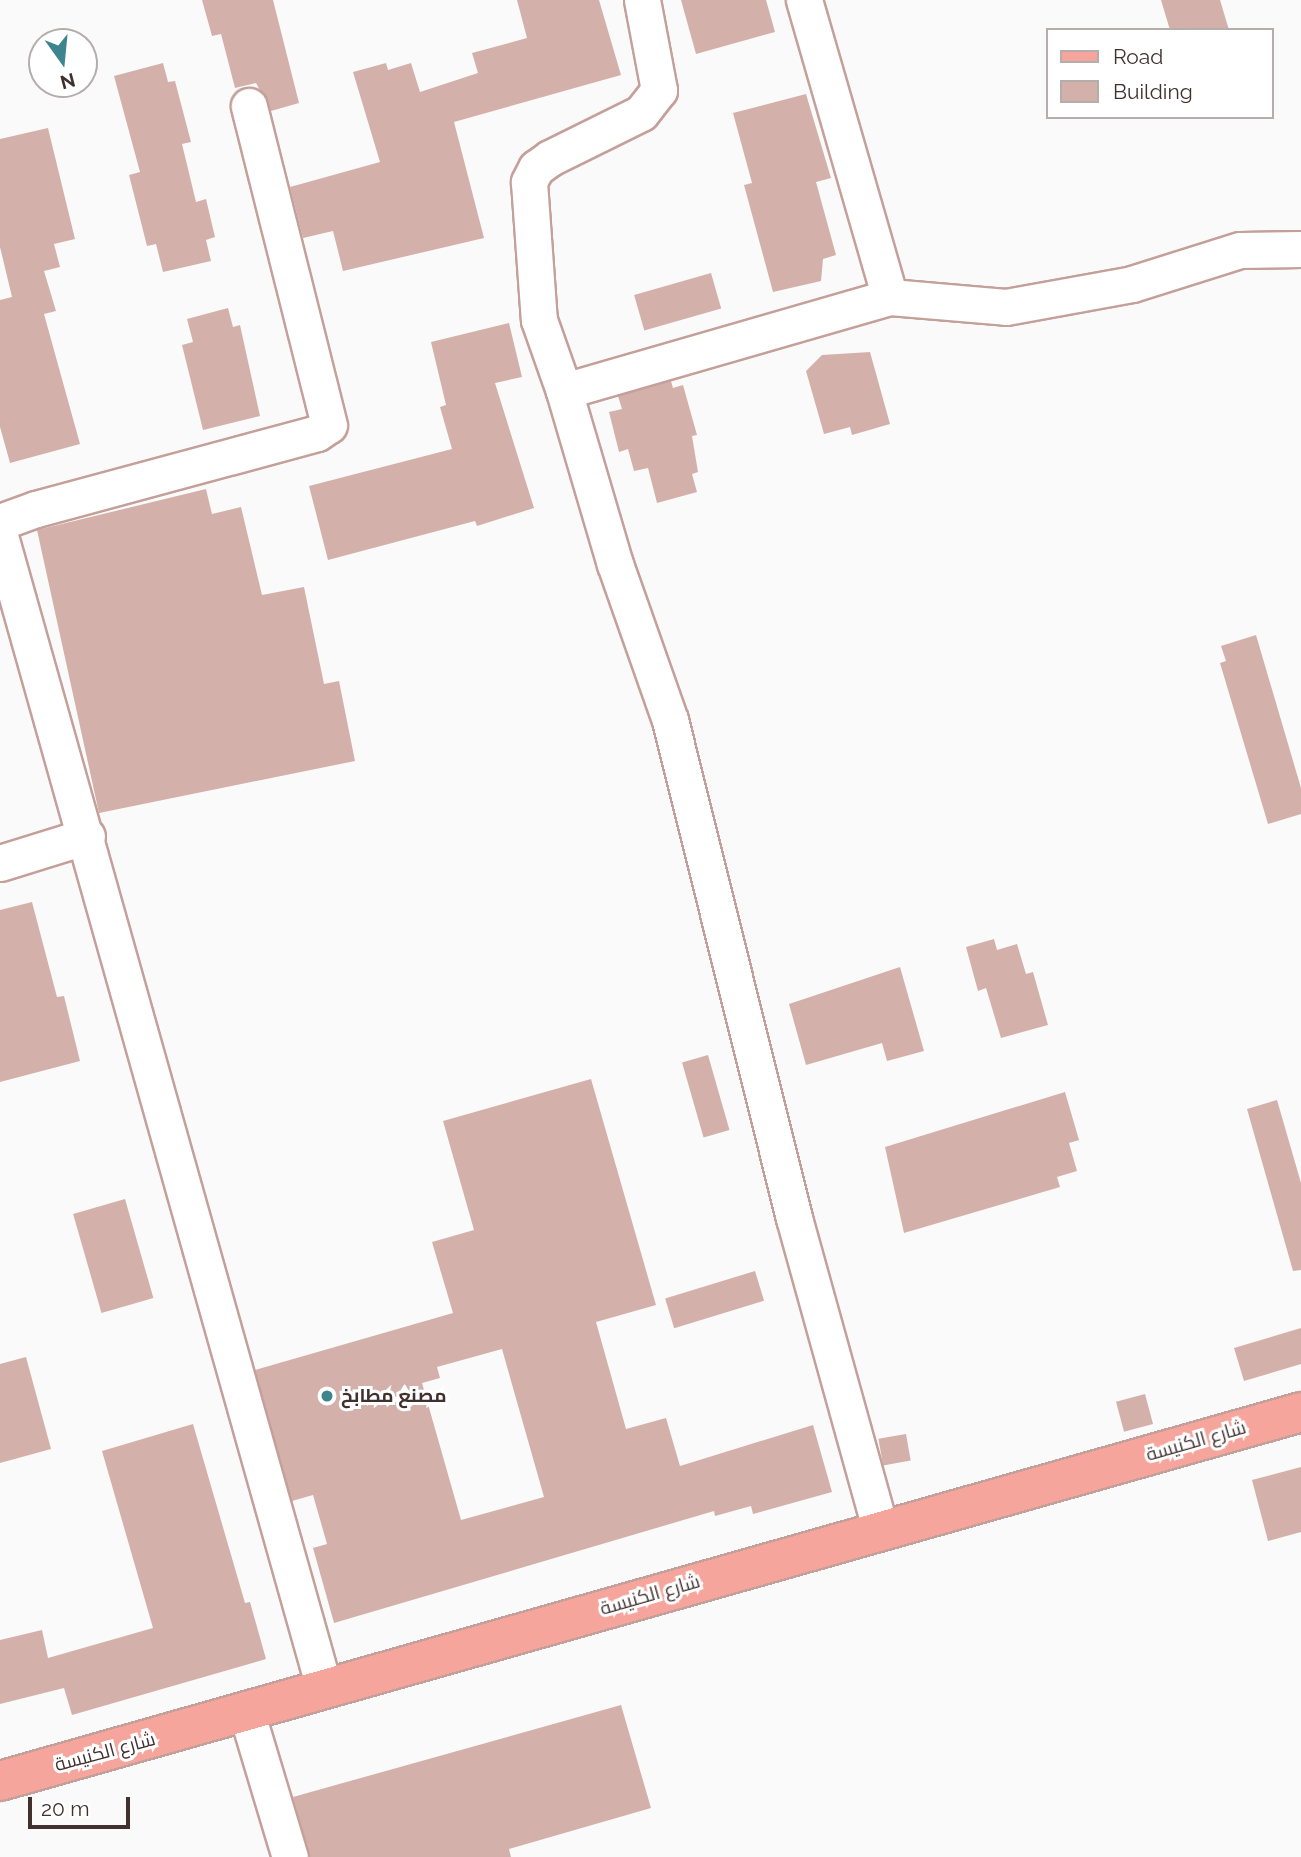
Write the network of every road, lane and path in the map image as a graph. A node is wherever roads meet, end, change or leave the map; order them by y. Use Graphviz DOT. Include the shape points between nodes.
graph roads {
  1 [pos="642,0"];
  2 [pos="804,0"];
  3 [pos="249,106"];
  4 [pos="1301,249"];
  5 [pos="890,297"];
  6 [pos="564,391"];
  7 [pos="0,523"];
  8 [pos="0,536"];
  9 [pos="87,836"];
  10 [pos="0,863"];
  11 [pos="1301,1412"];
  12 [pos="880,1529"];
  13 [pos="324,1688"];
  14 [pos="247,1714"];
  15 [pos="0,1781"];
  16 [pos="290,1857"];
  1 -- 6 [label="street" via="659,90 641,113 550,158 536,168 529,182 539,320"];
  2 -- 5 [label="street"];
  3 -- 7 [label="street" via="329,425 317,433 36,509"];
  4 -- 5 [label="street" via="1240,250 1132,284 1006,307"];
  5 -- 6 [label="street"];
  6 -- 12 [label="street" via="615,564 670,720 794,1218"];
  8 -- 9 [label="street"];
  9 -- 10 [label="street"];
  9 -- 13 [label="street"];
  11 -- 12 [label="main road, شارع الكنيسة"];
  12 -- 13 [label="main road, شارع الكنيسة"];
  13 -- 14 [label="main road, شارع الكنيسة"];
  14 -- 15 [label="main road, شارع الكنيسة"];
  14 -- 16 [label="street"];
}
